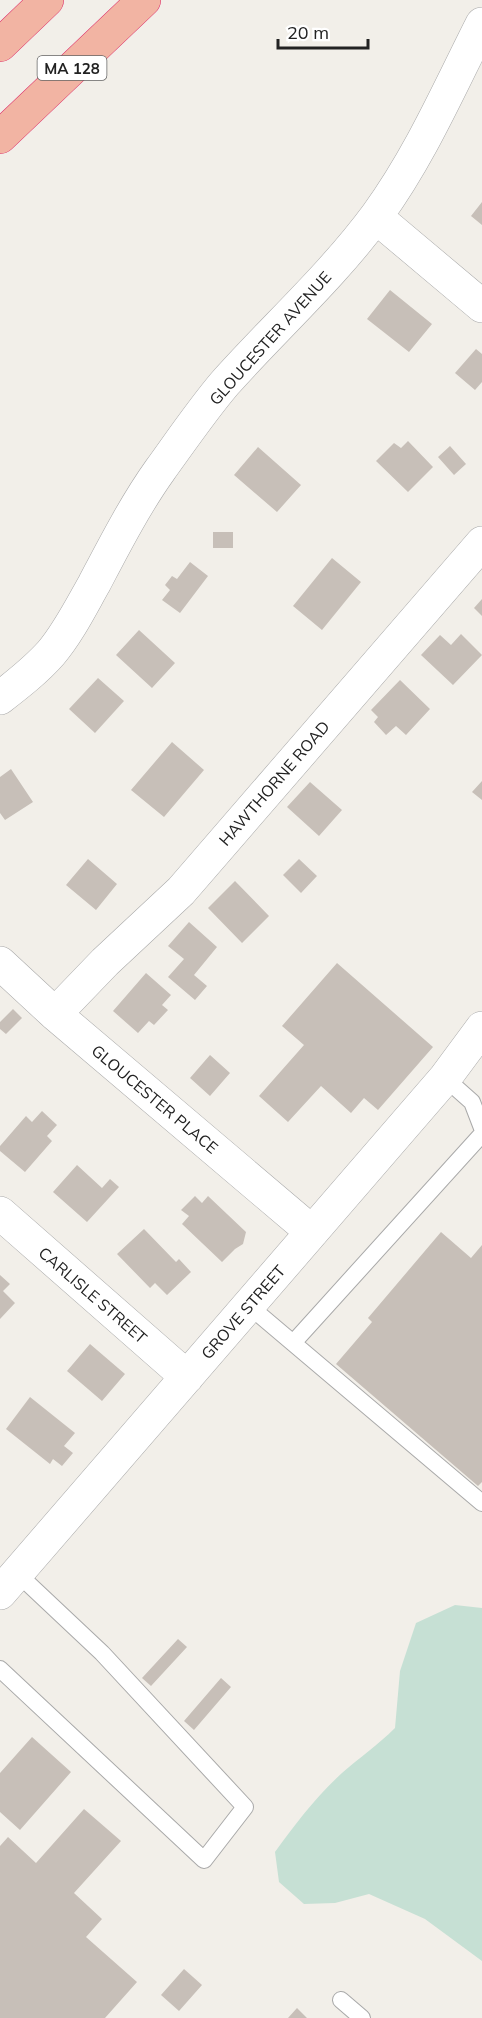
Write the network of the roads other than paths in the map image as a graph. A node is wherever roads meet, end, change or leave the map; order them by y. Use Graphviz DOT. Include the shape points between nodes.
graph roads {
  1 [pos="47,0"];
  2 [pos="144,0"];
  3 [pos="482,24"];
  4 [pos="0,45"];
  5 [pos="0,136"];
  6 [pos="376,217"];
  7 [pos="482,306"];
  8 [pos="482,543"];
  9 [pos="0,698"];
  10 [pos="0,963"];
  11 [pos="55,1014"];
  12 [pos="482,1028"];
  13 [pos="445,1078"];
  14 [pos="482,1128"];
  15 [pos="482,1134"];
  16 [pos="0,1213"];
  17 [pos="312,1232"];
  18 [pos="249,1305"];
  19 [pos="293,1343"];
  20 [pos="187,1377"];
  21 [pos="482,1503"];
  22 [pos="9,1583"];
  23 [pos="3,1679"];
  24 [pos="341,2000"];
  25 [pos="362,2018"];
  1 -- 4 [label="highway"];
  2 -- 5 [label="highway, MA 128"];
  3 -- 6 [label="street, GLOUCESTER AVENUE" via="426,135"];
  6 -- 7 [label="street"];
  6 -- 9 [label="street, GLOUCESTER AVENUE" via="223,386 158,473 51,652"];
  8 -- 11 [label="street, HAWTHORNE ROAD" via="181,891"];
  10 -- 11 [label="street, GLOUCESTER PLACE"];
  11 -- 17 [label="street, GLOUCESTER PLACE"];
  12 -- 13 [label="street, GROVE STREET"];
  13 -- 14 [label="lane" via="472,1102"];
  13 -- 17 [label="street, GROVE STREET"];
  15 -- 19 [label="lane"];
  16 -- 20 [label="street, CARLISLE STREET"];
  17 -- 18 [label="street, GROVE STREET"];
  18 -- 19 [label="lane"];
  18 -- 20 [label="street, GROVE STREET"];
  19 -- 21 [label="lane"];
  20 -- 22 [label="street, GROVE STREET"];
  22 -- 23 [label="lane" via="102,1653 245,1807 204,1860"];
  24 -- 25 [label="lane"];
}
